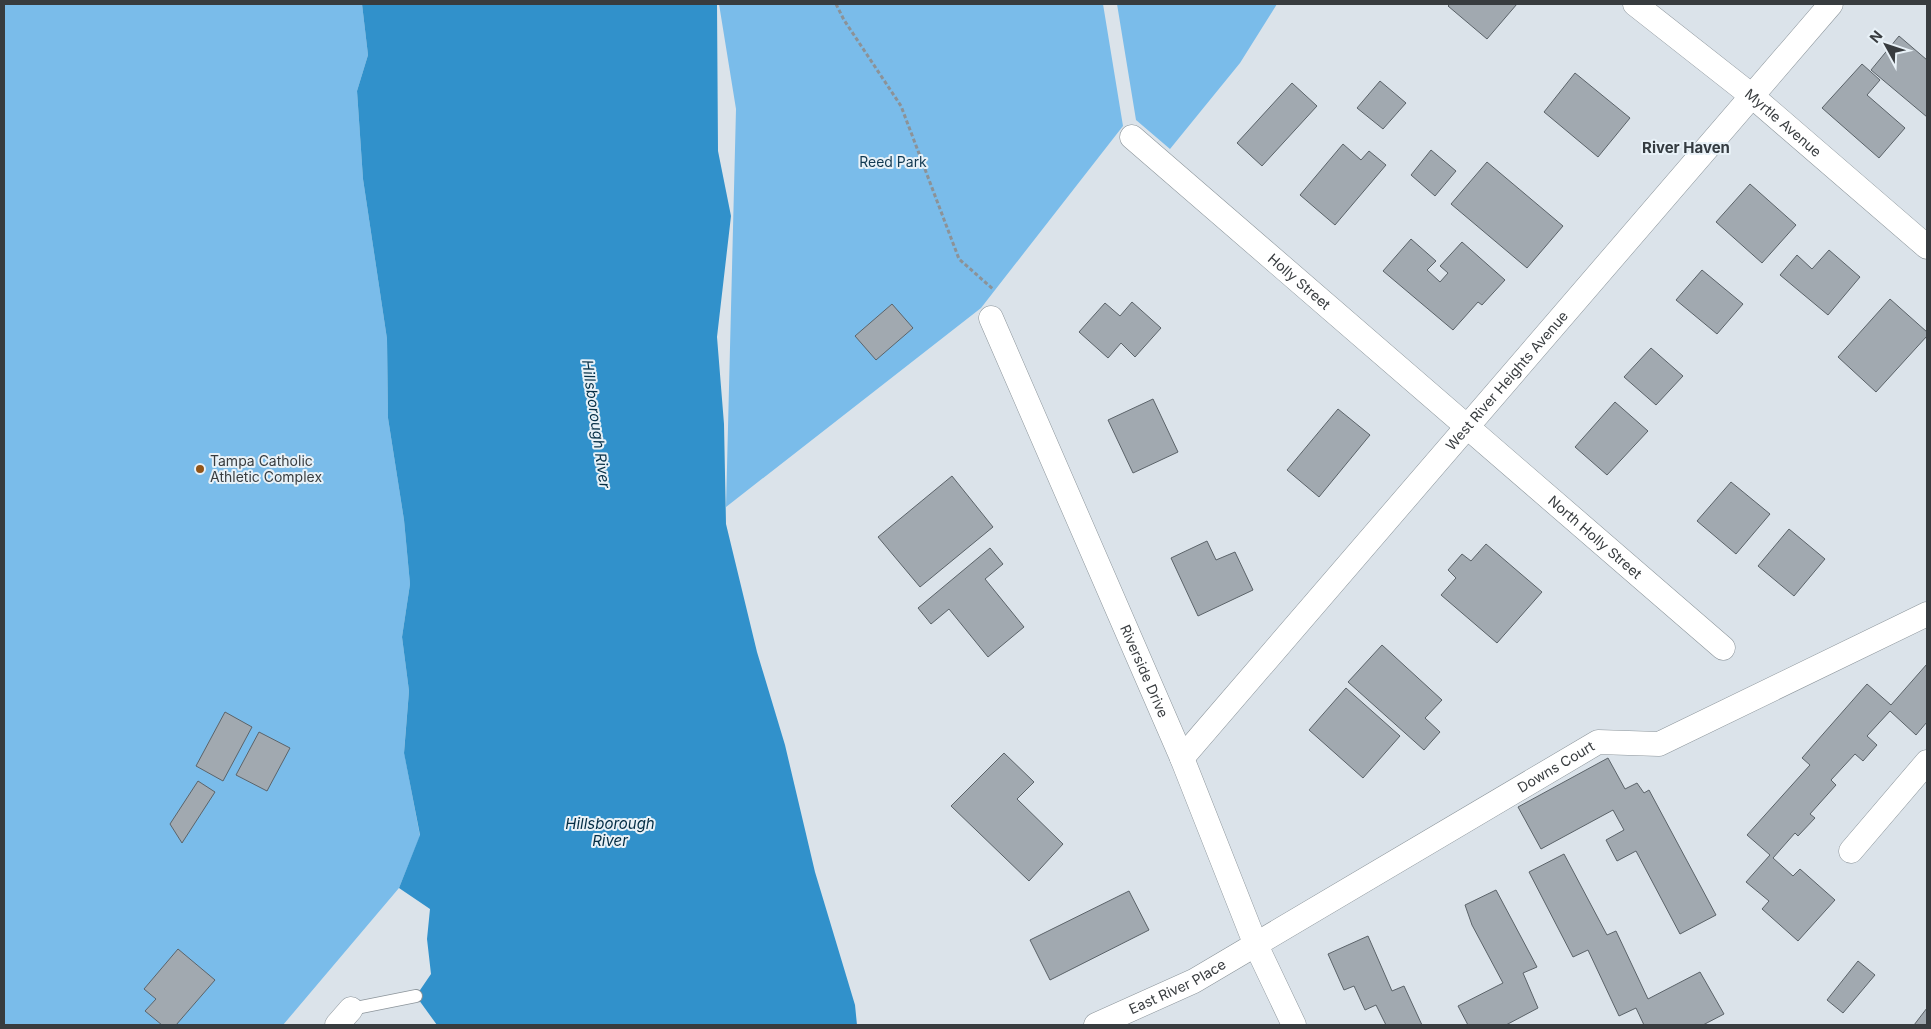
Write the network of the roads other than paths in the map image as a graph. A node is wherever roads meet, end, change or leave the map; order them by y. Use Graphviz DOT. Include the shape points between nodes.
graph roads {
  1 [pos="1635,4"];
  2 [pos="1831,4"];
  3 [pos="1752,96"];
  4 [pos="1132,137"];
  5 [pos="1927,247"];
  6 [pos="991,318"];
  7 [pos="1467,427"];
  8 [pos="1927,614"];
  9 [pos="1723,648"];
  10 [pos="1182,758"];
  11 [pos="1927,762"];
  12 [pos="1851,851"];
  13 [pos="1255,943"];
  14 [pos="416,996"];
  15 [pos="344,1017"];
  16 [pos="1096,1025"];
  17 [pos="1294,1025"];
  1 -- 3 [label="street, Myrtle Avenue"];
  2 -- 3 [label="street, West River Heights Avenue"];
  3 -- 5 [label="street, Myrtle Avenue"];
  3 -- 7 [label="street, West River Heights Avenue"];
  4 -- 7 [label="street, Holly Street"];
  6 -- 10 [label="street, Riverside Drive"];
  7 -- 9 [label="street, North Holly Street"];
  7 -- 10 [label="street, West River Heights Avenue"];
  8 -- 13 [label="street, Downs Court" via="1659,744 1598,742"];
  10 -- 13 [label="street, Riverside Drive"];
  11 -- 12 [label="street"];
  13 -- 16 [label="street, East River Place" via="1194,981"];
  13 -- 17 [label="street, Riverside Drive"];
  14 -- 15 [label="lane"];
}
